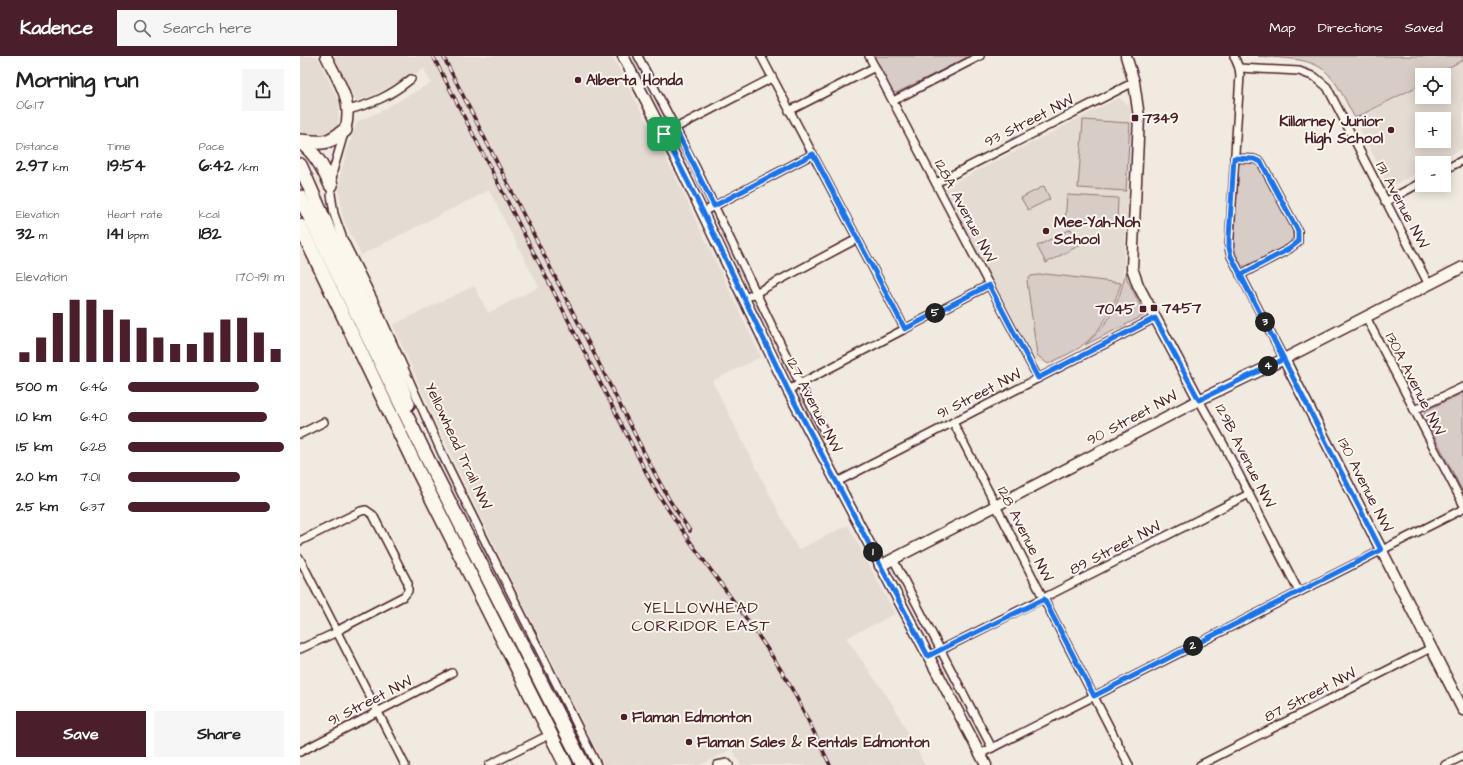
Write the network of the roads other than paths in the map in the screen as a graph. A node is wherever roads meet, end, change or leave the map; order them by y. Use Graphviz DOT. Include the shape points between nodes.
graph roads {
  1 [pos="326,56"];
  2 [pos="623,56"];
  3 [pos="638,56"];
  4 [pos="761,56"];
  5 [pos="869,56"];
  6 [pos="980,56"];
  7 [pos="1126,56"];
  8 [pos="1234,56"];
  9 [pos="875,67"];
  10 [pos="1239,68"];
  11 [pos="772,78"];
  12 [pos="411,80"];
  13 [pos="1134,82"];
  14 [pos="893,101"];
  15 [pos="348,110"];
  16 [pos="790,111"];
  17 [pos="675,128"];
  18 [pos="345,130"];
  19 [pos="664,134"];
  20 [pos="300,141"];
  21 [pos="813,154"];
  22 [pos="1234,158"];
  23 [pos="1463,160"];
  24 [pos="300,165"];
  25 [pos="1451,166"];
  26 [pos="936,183"];
  27 [pos="331,185"];
  28 [pos="1415,186"];
  29 [pos="300,197"];
  30 [pos="1385,202"];
  31 [pos="714,206"];
  32 [pos="703,212"];
  33 [pos="300,226"];
  34 [pos="857,239"];
  35 [pos="300,245"];
  36 [pos="1463,267"];
  37 [pos="1240,275"];
  38 [pos="989,285"];
  39 [pos="1429,285"];
  40 [pos="756,293"];
  41 [pos="744,299"];
  42 [pos="1366,317"];
  43 [pos="1155,318"];
  44 [pos="905,329"];
  45 [pos="1284,359"];
  46 [pos="370,372"];
  47 [pos="1038,378"];
  48 [pos="800,384"];
  49 [pos="1463,387"];
  50 [pos="788,390"];
  51 [pos="1199,400"];
  52 [pos="1414,410"];
  53 [pos="324,422"];
  54 [pos="953,422"];
  55 [pos="826,433"];
  56 [pos="300,434"];
  57 [pos="429,462"];
  58 [pos="837,482"];
  59 [pos="1249,494"];
  60 [pos="1463,504"];
  61 [pos="996,506"];
  62 [pos="1463,509"];
  63 [pos="300,542"];
  64 [pos="1381,550"];
  65 [pos="300,559"];
  66 [pos="892,559"];
  67 [pos="880,566"];
  68 [pos="1299,592"];
  69 [pos="1044,599"];
  70 [pos="337,631"];
  71 [pos="1431,648"];
  72 [pos="300,649"];
  73 [pos="940,651"];
  74 [pos="928,656"];
  75 [pos="452,673"];
  76 [pos="1094,696"];
  77 [pos="1463,710"];
  78 [pos="378,712"];
  79 [pos="543,738"];
  80 [pos="992,748"];
  81 [pos="300,752"];
  82 [pos="980,754"];
  83 [pos="1463,756"];
  84 [pos="728,764"];
  85 [pos="405,765"];
  86 [pos="489,765"];
  87 [pos="566,765"];
  88 [pos="583,765"];
  89 [pos="597,765"];
  90 [pos="717,765"];
  91 [pos="986,765"];
  92 [pos="1129,765"];
  93 [pos="1200,765"];
  94 [pos="1445,765"];
  1 -- 15 [label="street" via="346,97"];
  2 -- 19 [label="street, 127 Avenue NW"];
  3 -- 17 [label="street, 127 Avenue NW"];
  4 -- 11 [label="street"];
  5 -- 9 [label="street, 128A Avenue NW"];
  6 -- 14 [label="street"];
  7 -- 13 [label="street, 129B Avenue NW"];
  8 -- 10 [label="street, 130 Avenue NW"];
  9 -- 14 [label="street, 128A Avenue NW"];
  9 -- 16 [label="street"];
  10 -- 22 [label="street, 130 Avenue NW"];
  10 -- 30 [label="street, 131 Avenue NW" via="1300,70 1315,77 1326,87"];
  11 -- 16 [label="street"];
  11 -- 17 [label="street"];
  12 -- 15 [label="street" via="388,96"];
  13 -- 26 [label="street, 93 Street NW"];
  13 -- 43 [label="street, 129B Avenue NW" via="1139,139 1132,268"];
  14 -- 26 [label="street, 128A Avenue NW"];
  15 -- 18 [label="street"];
  16 -- 21 [label="street"];
  17 -- 19 [label="street"];
  17 -- 31 [label="street, 127 Avenue NW"];
  18 -- 20 [label="highway" via="334,140"];
  18 -- 27 [label="street, Yellowhead Trail NW"];
  19 -- 32 [label="street, 127 Avenue NW"];
  20 -- 27 [label="highway" via="322,164"];
  21 -- 31 [label="street"];
  21 -- 34 [label="street"];
  22 -- 37 [label="street, 130 Avenue NW" via="1229,248"];
  22 -- 37 [label="street" via="1261,162 1298,231 1298,242 1289,249"];
  23 -- 25 [label="street"];
  24 -- 57 [label="highway" via="400,380"];
  26 -- 38 [label="street, 128A Avenue NW"];
  27 -- 89 [label="street, Yellowhead Trail NW" via="334,214 343,239 462,495"];
  28 -- 30 [label="street"];
  29 -- 57 [label="highway, Yellowhead Trail NW"];
  30 -- 39 [label="street, 131 Avenue NW"];
  31 -- 32 [label="street"];
  31 -- 40 [label="street, 127 Avenue NW"];
  32 -- 41 [label="street, 127 Avenue NW"];
  33 -- 46 [label="highway"];
  34 -- 40 [label="street"];
  34 -- 44 [label="street"];
  35 -- 46 [label="highway" via="340,322"];
  36 -- 39 [label="street, 90 Street NW"];
  37 -- 45 [label="street, 130 Avenue NW"];
  38 -- 44 [label="street"];
  38 -- 47 [label="street, 128A Avenue NW"];
  39 -- 42 [label="street, 90 Street NW"];
  40 -- 41 [label="street"];
  40 -- 48 [label="street, 127 Avenue NW"];
  41 -- 50 [label="street, 127 Avenue NW"];
  42 -- 45 [label="street, 90 Street NW"];
  42 -- 52 [label="street, 130A Avenue NW"];
  43 -- 47 [label="street, 91 Street NW"];
  43 -- 51 [label="street, 129B Avenue NW"];
  44 -- 48 [label="street"];
  45 -- 51 [label="street, 90 Street NW"];
  45 -- 64 [label="street, 130 Avenue NW"];
  46 -- 87 [label="highway"];
  47 -- 54 [label="street, 91 Street NW"];
  48 -- 50 [label="street"];
  48 -- 55 [label="street, 127 Avenue NW"];
  49 -- 52 [label="street"];
  50 -- 58 [label="street, 127 Avenue NW"];
  51 -- 59 [label="street, 129B Avenue NW"];
  51 -- 61 [label="street, 90 Street NW"];
  52 -- 60 [label="street, 130A Avenue NW"];
  53 -- 56 [label="street"];
  54 -- 58 [label="street, 91 Street NW"];
  54 -- 61 [label="street, 128 Avenue NW"];
  57 -- 88 [label="highway, Yellowhead Trail NW"];
  58 -- 67 [label="street, 127 Avenue NW"];
  59 -- 68 [label="street, 129B Avenue NW"];
  59 -- 69 [label="street, 89 Street NW"];
  61 -- 66 [label="street, 90 Street NW"];
  61 -- 69 [label="street, 128 Avenue NW"];
  62 -- 64 [label="street"];
  63 -- 70 [label="street" via="366,510 373,515 408,583 408,591 404,596"];
  64 -- 68 [label="street"];
  64 -- 71 [label="street, 130 Avenue NW"];
  65 -- 70 [label="street"];
  66 -- 67 [label="street, 90 Street NW"];
  66 -- 73 [label="street"];
  67 -- 74 [label="street, 127 Avenue NW"];
  68 -- 76 [label="street"];
  69 -- 73 [label="street, 89 Street NW"];
  69 -- 76 [label="street, 128 Avenue NW"];
  70 -- 72 [label="street"];
  70 -- 78 [label="street"];
  71 -- 77 [label="street, 130 Avenue NW"];
  71 -- 93 [label="street, 87 Street NW"];
  73 -- 74 [label="street, 89 Street NW"];
  73 -- 80 [label="street"];
  74 -- 82 [label="street, 127 Avenue NW"];
  75 -- 78 [label="street, 91 Street NW"];
  76 -- 80 [label="street"];
  76 -- 92 [label="street, 128 Avenue NW"];
  78 -- 81 [label="street, 91 Street NW"];
  78 -- 85 [label="street"];
  79 -- 86 [label="street"];
  80 -- 82 [label="street"];
  82 -- 91 [label="street, 127 Avenue NW"];
  83 -- 94 [label="street"];
  84 -- 90 [label="street"];
}
